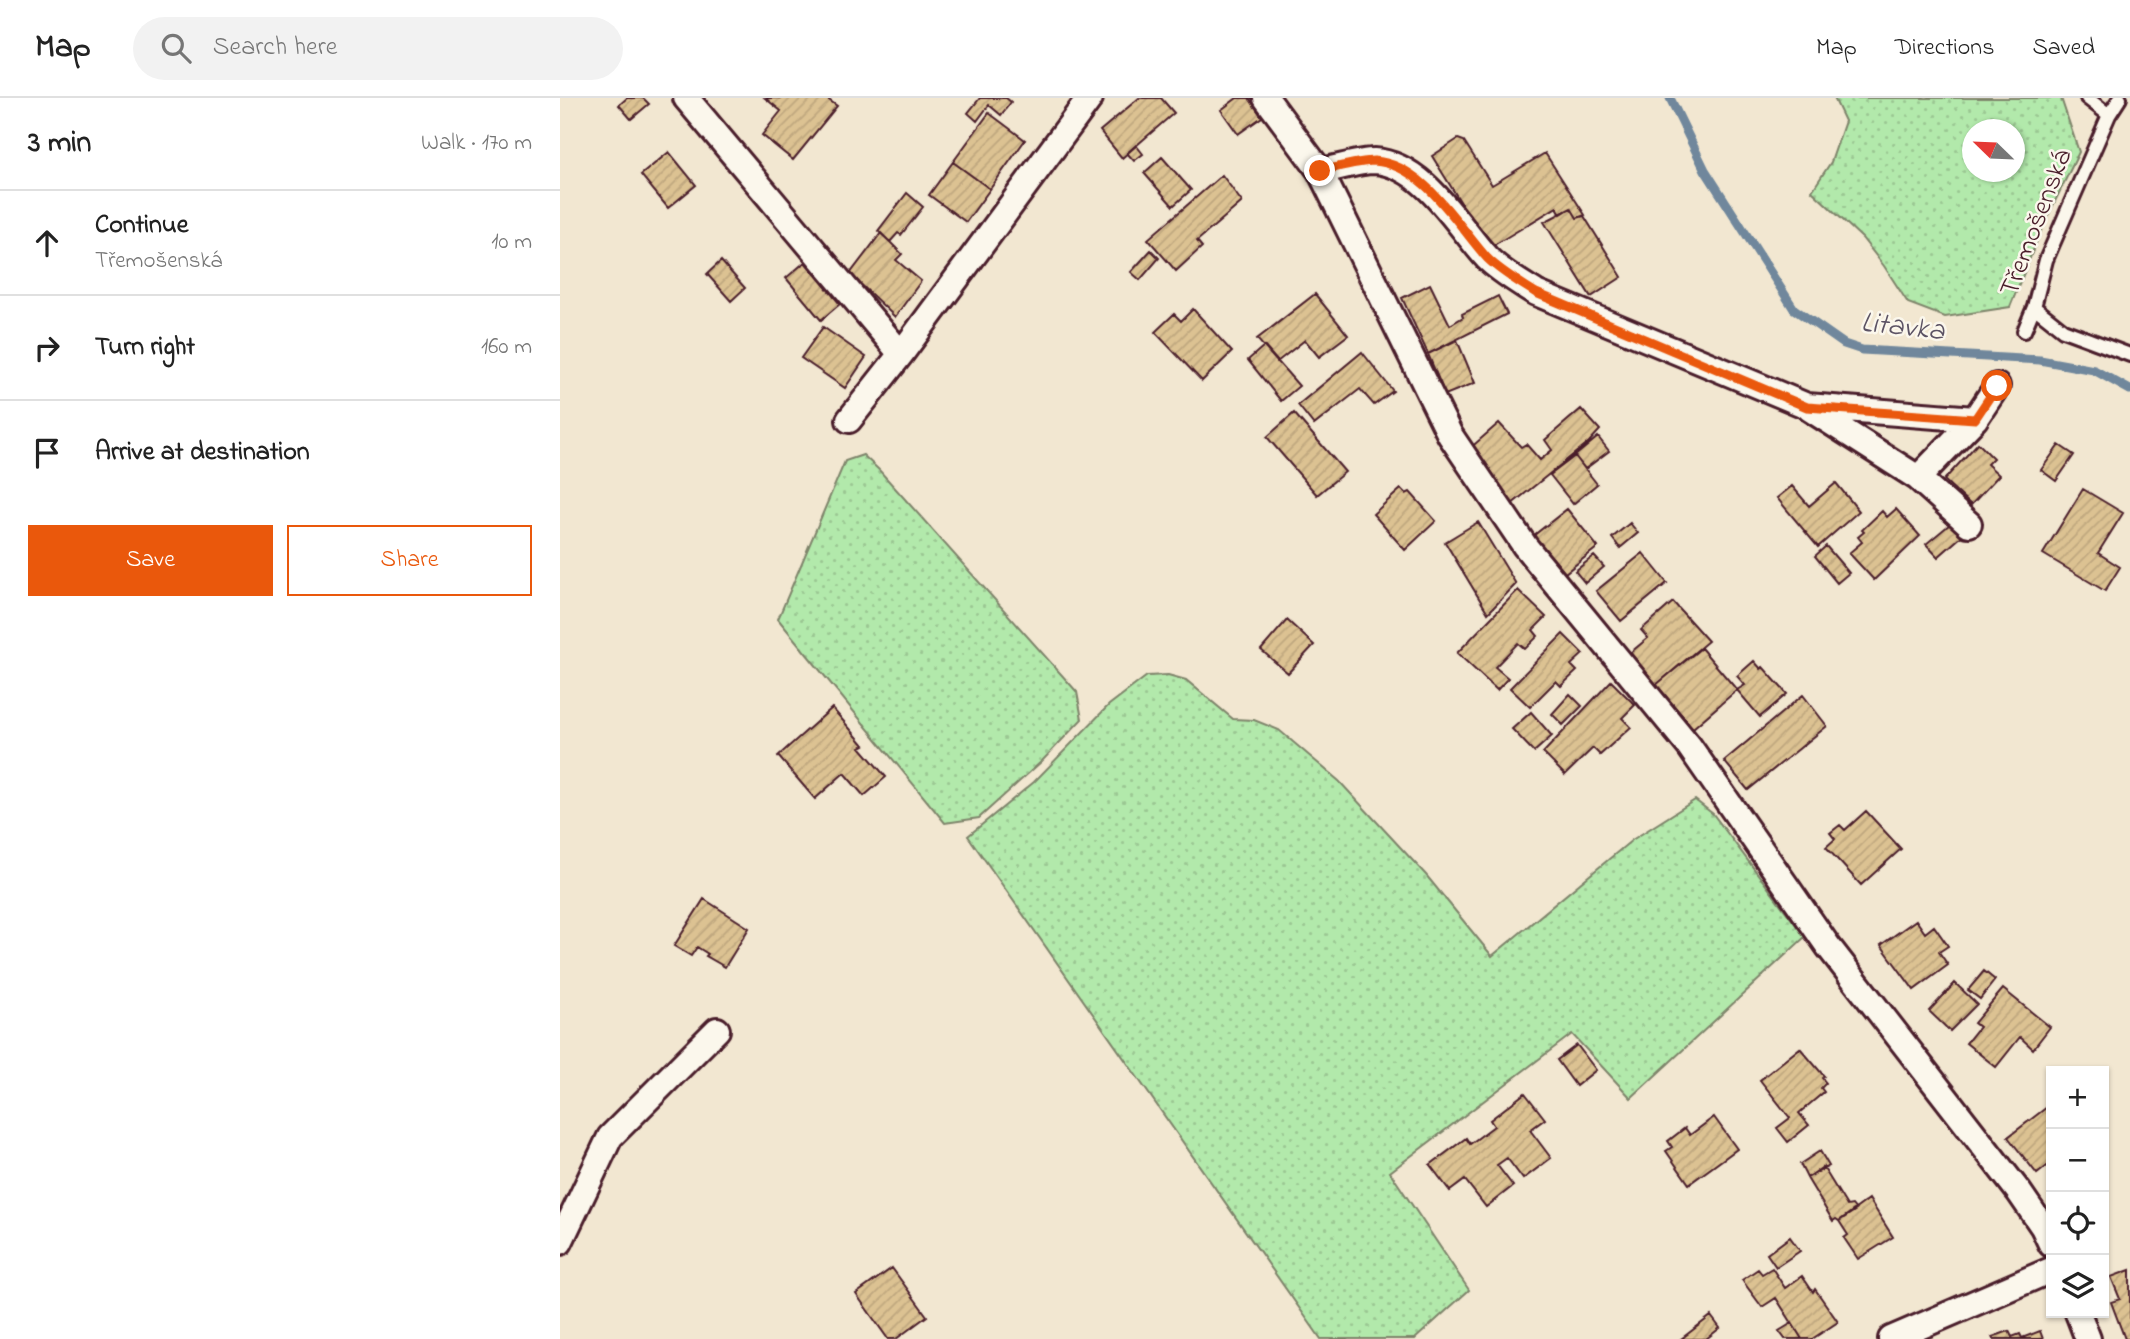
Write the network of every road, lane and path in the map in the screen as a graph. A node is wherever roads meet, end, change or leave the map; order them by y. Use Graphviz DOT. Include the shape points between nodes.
graph roads {
  1 [pos="686,98"];
  2 [pos="1090,98"];
  3 [pos="1266,98"];
  4 [pos="2087,98"];
  5 [pos="2120,98"];
  6 [pos="2109,115"];
  7 [pos="1320,171"];
  8 [pos="2034,307"];
  9 [pos="2024,331"];
  10 [pos="901,354"];
  11 [pos="2130,355"];
  12 [pos="1997,386"];
  13 [pos="1807,407"];
  14 [pos="1975,419"];
  15 [pos="849,420"];
  16 [pos="1918,478"];
  17 [pos="1969,524"];
  18 [pos="717,1030"];
  19 [pos="2046,1233"];
  20 [pos="560,1242"];
  21 [pos="2046,1272"];
  22 [pos="2080,1318"];
  23 [pos="1891,1339"];
  24 [pos="2088,1339"];
  1 -- 10 [label="street"];
  2 -- 10 [label="street"];
  3 -- 7 [label="street"];
  4 -- 6 [label="lane"];
  5 -- 6 [label="lane, Třemošenská"];
  6 -- 8 [label="lane, Třemošenská" via="2046,260"];
  7 -- 13 [label="street" via="1374,161 1401,169 1425,184 1489,259 1528,288"];
  7 -- 19 [label="street" via="1450,435 1518,535 1689,746 1828,946"];
  8 -- 9 [label="lane, Třemošenská"];
  8 -- 11 [label="lane" via="2063,330"];
  10 -- 15 [label="street"];
  12 -- 14 [label="street"];
  13 -- 14 [label="street"];
  13 -- 16 [label="street"];
  14 -- 16 [label="street"];
  16 -- 17 [label="street"];
  18 -- 20 [label="street" via="610,1137"];
  21 -- 23 [label="street"];
  22 -- 24 [label="street"];
}
